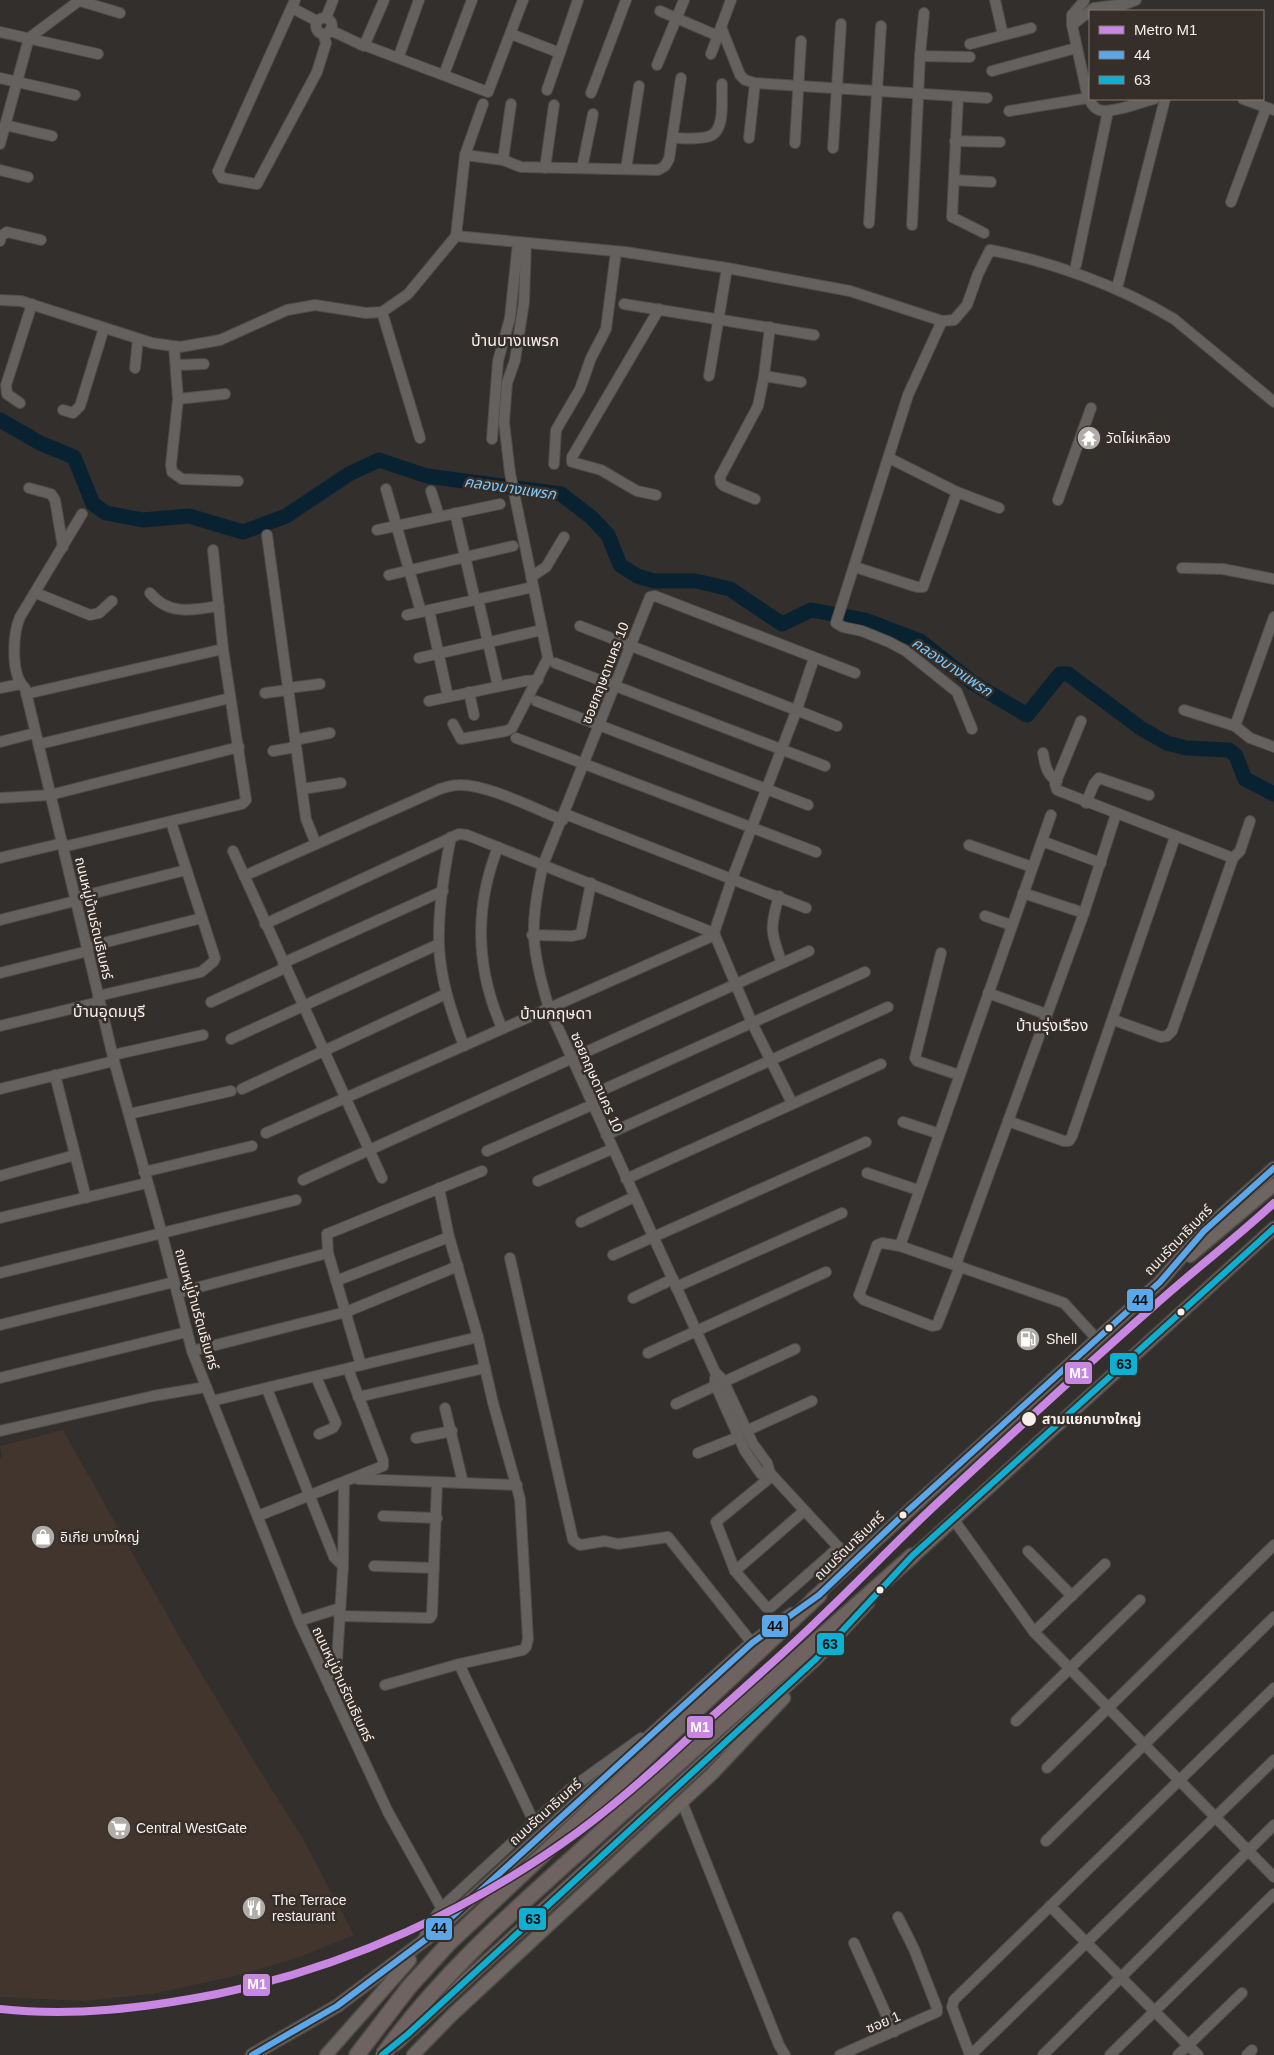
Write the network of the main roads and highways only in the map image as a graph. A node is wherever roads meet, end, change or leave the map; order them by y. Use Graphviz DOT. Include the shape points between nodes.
graph roads {
  1 [pos="1274,1168"];
  2 [pos="1270,1188"];
  3 [pos="1274,1228"];
  4 [pos="1160,1282"];
  5 [pos="912,1556"];
  6 [pos="819,1595"];
  7 [pos="816,1659"];
  8 [pos="433,1934"];
  9 [pos="252,2055"];
  10 [pos="326,2055"];
  11 [pos="357,2055"];
  12 [pos="382,2055"];
  13 [pos="413,2055"];
  1 -- 4 [label="main road, ถนนรัตนาธิเบศร์" via="1204,1231"];
  2 -- 4 [label="main road"];
  3 -- 5 [label="main road"];
  4 -- 6 [label="main road, ถนนรัตนาธิเบศร์"];
  5 -- 7 [label="main road"];
  5 -- 12 [label="highway, bridge" via="455,1968"];
  6 -- 8 [label="main road, ถนนรัตนาธิเบศร์" via="752,1643"];
  6 -- 11 [label="highway" via="482,1910 409,1987"];
  7 -- 12 [label="main road"];
  7 -- 13 [label="main road" via="756,1729 682,1802"];
  8 -- 9 [label="main road" via="337,2006"];
  8 -- 10 [label="main road"];
}
